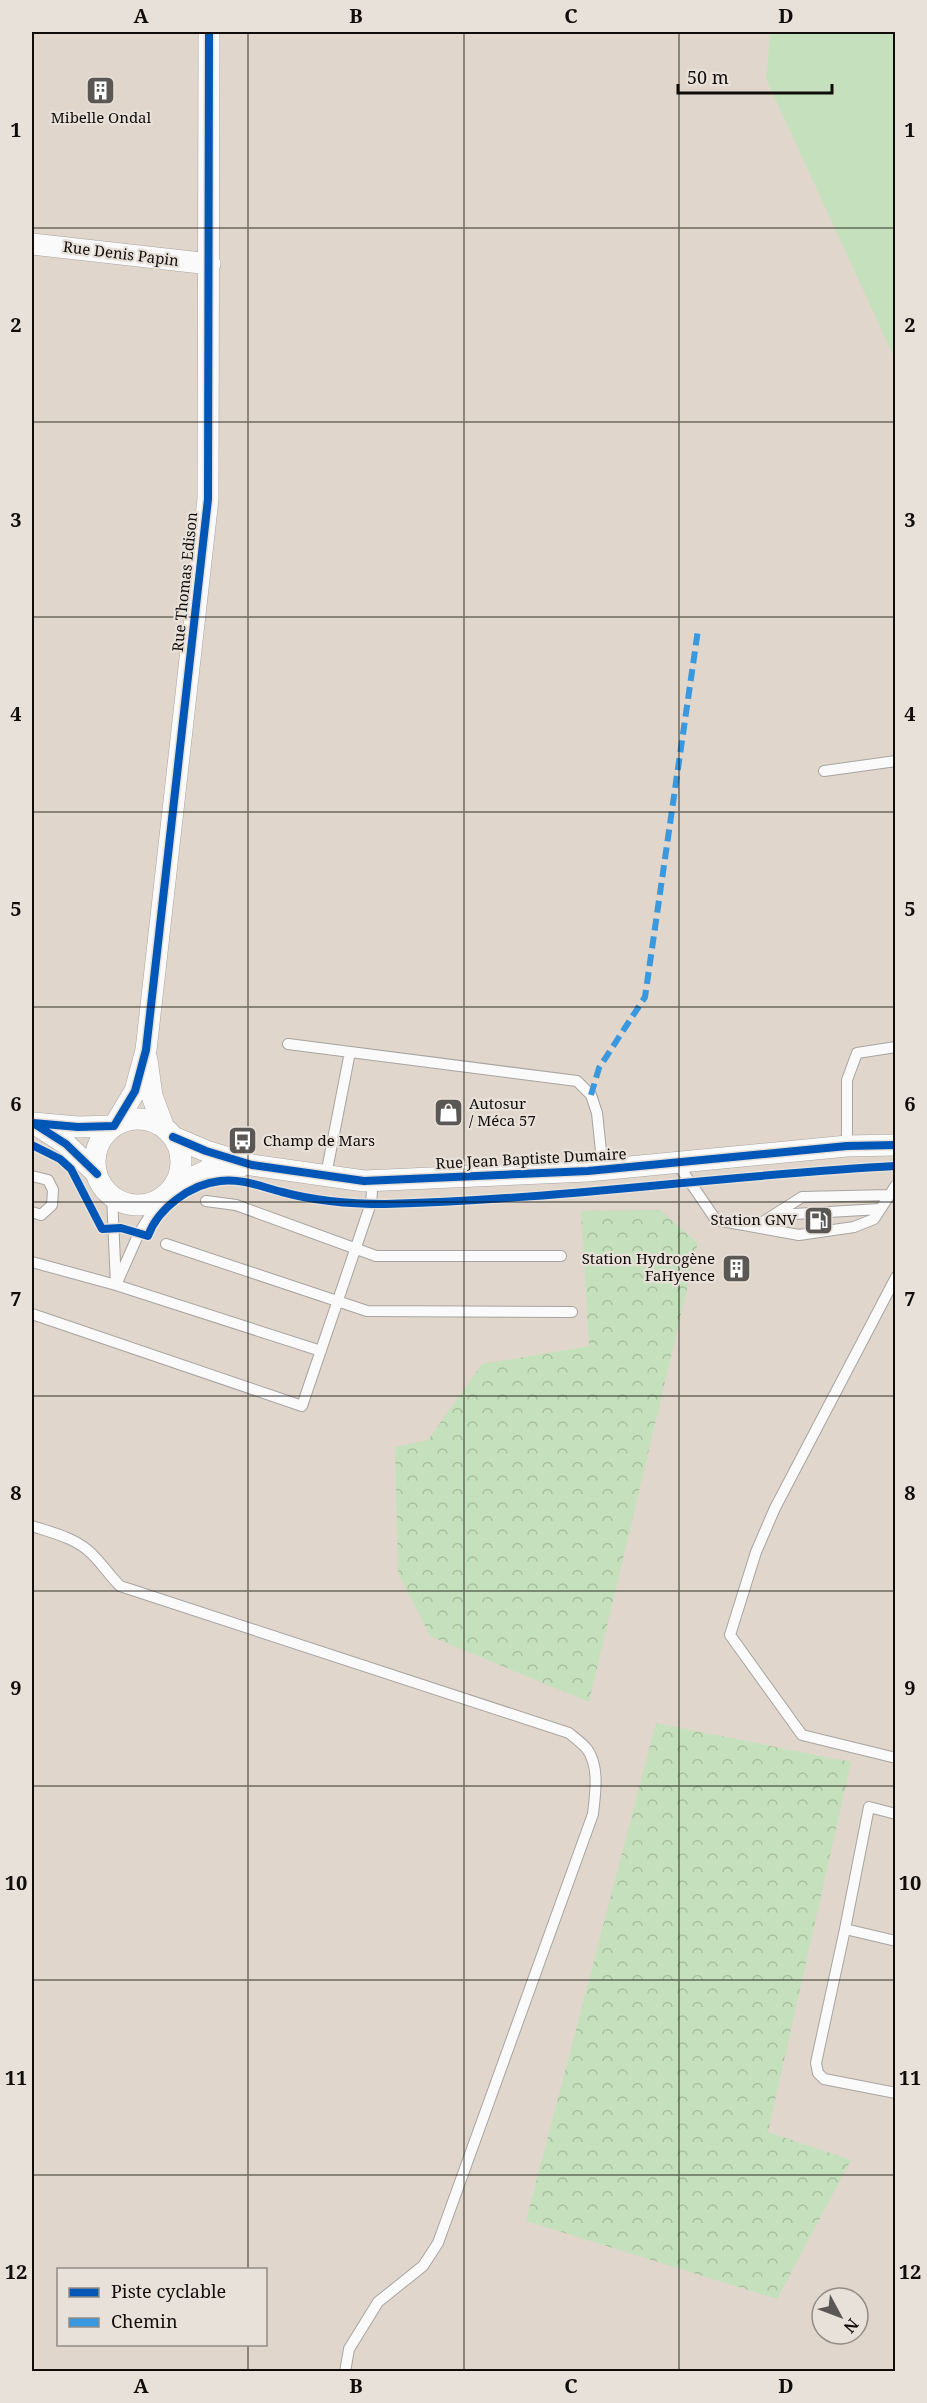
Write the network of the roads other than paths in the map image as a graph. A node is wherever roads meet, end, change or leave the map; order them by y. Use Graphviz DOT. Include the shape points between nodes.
graph roads {
  1 [pos="209,32"];
  2 [pos="32,244"];
  3 [pos="210,264"];
  4 [pos="896,761"];
  5 [pos="824,771"];
  6 [pos="288,1044"];
  7 [pos="896,1047"];
  8 [pos="146,1050"];
  9 [pos="350,1052"];
  10 [pos="32,1123"];
  11 [pos="114,1126"];
  12 [pos="168,1133"];
  13 [pos="896,1145"];
  14 [pos="847,1146"];
  15 [pos="677,1162"];
  16 [pos="252,1165"];
  17 [pos="603,1170"];
  18 [pos="97,1174"];
  19 [pos="326,1175"];
  20 [pos="32,1176"];
  21 [pos="374,1180"];
  22 [pos="896,1185"];
  23 [pos="167,1192"];
  24 [pos="889,1195"];
  25 [pos="112,1196"];
  26 [pos="206,1201"];
  27 [pos="880,1209"];
  28 [pos="32,1212"];
  29 [pos="774,1215"];
  30 [pos="755,1227"];
  31 [pos="166,1244"];
  32 [pos="355,1249"];
  33 [pos="561,1256"];
  34 [pos="32,1262"];
  35 [pos="896,1277"];
  36 [pos="116,1284"];
  37 [pos="338,1302"];
  38 [pos="572,1312"];
  39 [pos="32,1314"];
  40 [pos="321,1351"];
  41 [pos="32,1526"];
  42 [pos="896,1758"];
  43 [pos="896,1814"];
  44 [pos="845,1929"];
  45 [pos="896,1941"];
  46 [pos="896,2093"];
  47 [pos="345,2372"];
  1 -- 3 [label="street, Rue Thomas Edison"];
  2 -- 3 [label="street, Rue Denis Papin"];
  3 -- 8 [label="street, Rue Thomas Edison" via="208,499"];
  4 -- 5 [label="lane"];
  6 -- 9 [label="lane"];
  7 -- 14 [label="lane" via="857,1053 847,1080"];
  8 -- 11 [label="street, Rue Thomas Edison" via="135,1091"];
  8 -- 12 [label="street, Rue Thomas Edison" via="152,1096"];
  9 -- 17 [label="lane" via="577,1080 591,1095 597,1113"];
  9 -- 19 [label="lane"];
  10 -- 11 [label="street"];
  10 -- 18 [label="street" via="66,1144"];
  11 -- 12 [label="street" via="139,1119 152,1121"];
  11 -- 18 [label="street" via="98,1147"];
  12 -- 16 [label="street, Rue Jean Baptiste Dumaire" via="206,1151"];
  12 -- 23 [label="street" via="179,1150 181,1163"];
  13 -- 14 [label="street, Rue Jean Baptiste Dumaire"];
  14 -- 15 [label="street, Rue Jean Baptiste Dumaire"];
  15 -- 17 [label="street, Rue Jean Baptiste Dumaire"];
  15 -- 30 [label="lane" via="716,1220"];
  16 -- 19 [label="street, Rue Jean Baptiste Dumaire"];
  16 -- 23 [label="street, Rue Jean Baptiste Dumaire" via="208,1170"];
  17 -- 21 [label="street, Rue Jean Baptiste Dumaire"];
  18 -- 25 [label="street"];
  19 -- 21 [label="street, Rue Jean Baptiste Dumaire"];
  20 -- 28 [label="lane" via="48,1180 53,1190 52,1205 41,1215"];
  21 -- 32 [label="lane" via="371,1203"];
  22 -- 24 [label="lane"];
  23 -- 25 [label="street" via="151,1203 138,1205"];
  23 -- 36 [label="lane" via="139,1233"];
  24 -- 27 [label="lane"];
  24 -- 29 [label="lane" via="802,1197"];
  25 -- 36 [label="lane"];
  26 -- 32 [label="lane" via="236,1205"];
  27 -- 29 [label="lane"];
  27 -- 30 [label="lane" via="874,1219 854,1227 799,1235"];
  29 -- 30 [label="lane"];
  31 -- 37 [label="lane"];
  32 -- 33 [label="lane" via="376,1256"];
  32 -- 37 [label="lane"];
  34 -- 36 [label="lane"];
  35 -- 42 [label="lane" via="776,1508 756,1552 730,1635 802,1735"];
  36 -- 40 [label="lane"];
  37 -- 38 [label="lane" via="367,1311"];
  37 -- 40 [label="lane"];
  39 -- 40 [label="lane" via="303,1406"];
  41 -- 47 [label="lane" via="70,1538 91,1553 120,1586 569,1733 587,1750 594,1767 593,1814 438,2243 423,2266 378,2302 349,2349"];
  43 -- 44 [label="lane" via="869,1807"];
  44 -- 45 [label="lane"];
  44 -- 46 [label="lane" via="816,2063 818,2073 824,2079"];
}
